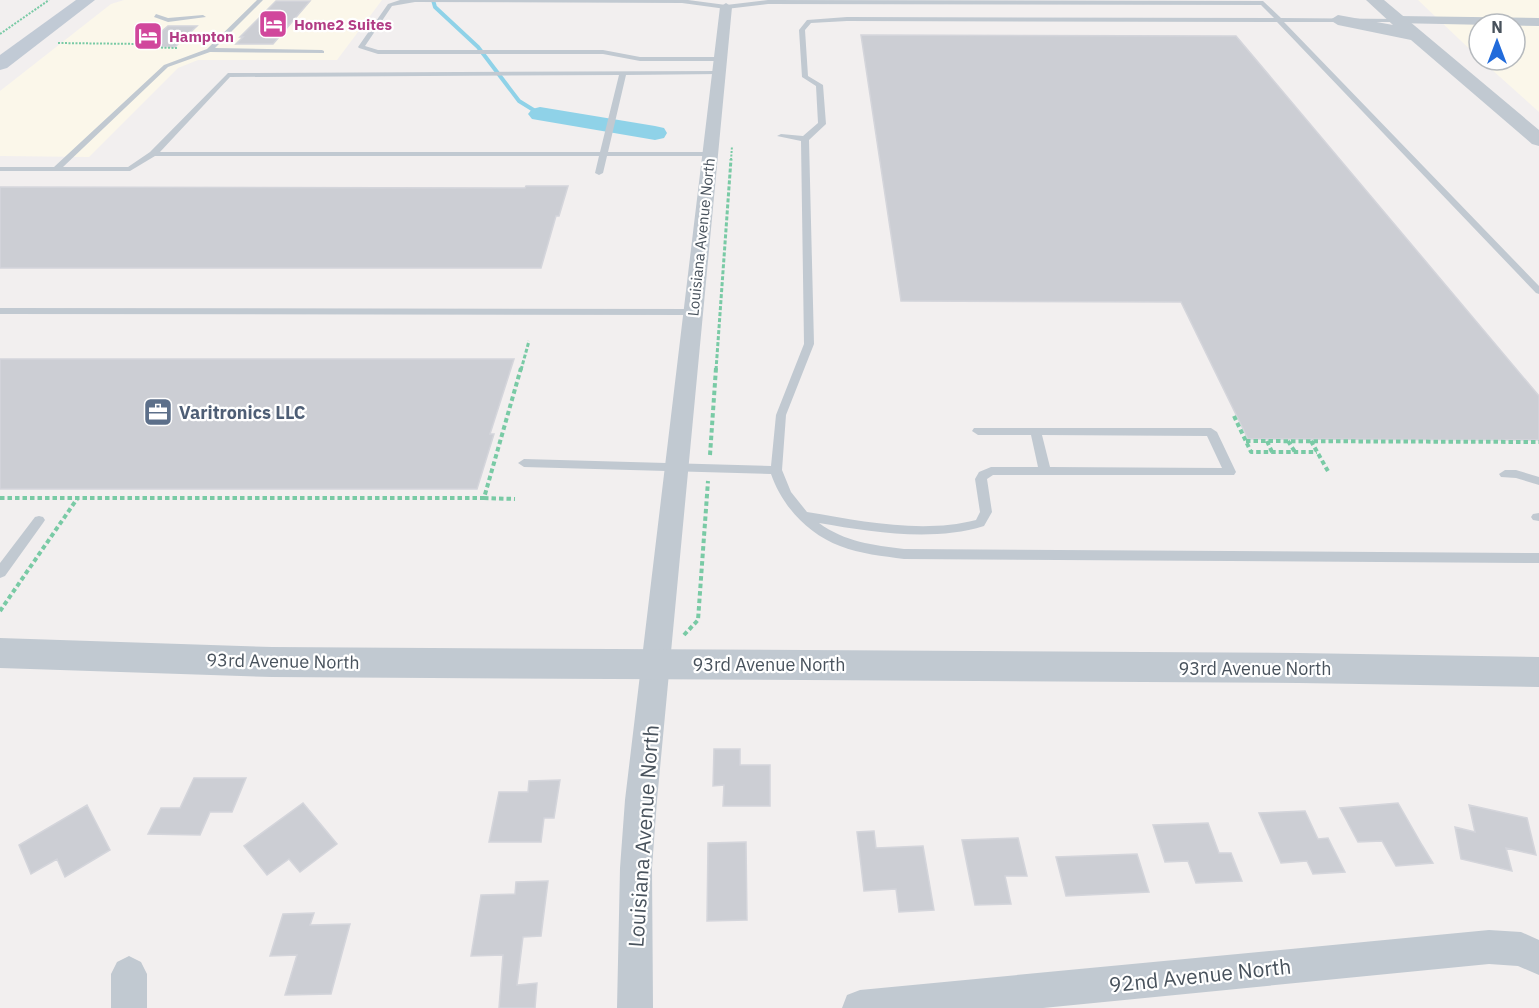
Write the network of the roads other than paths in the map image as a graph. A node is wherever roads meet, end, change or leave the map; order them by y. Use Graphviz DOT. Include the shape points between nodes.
graph roads {
  1 [pos="59,0"];
  2 [pos="87,0"];
  3 [pos="260,0"];
  4 [pos="1374,0"];
  5 [pos="894,1"];
  6 [pos="1262,2"];
  7 [pos="730,4"];
  8 [pos="156,16"];
  9 [pos="203,17"];
  10 [pos="1338,20"];
  11 [pos="1398,20"];
  12 [pos="1280,21"];
  13 [pos="1539,22"];
  14 [pos="1419,37"];
  15 [pos="0,44"];
  16 [pos="209,50"];
  17 [pos="322,52"];
  18 [pos="0,64"];
  19 [pos="719,66"];
  20 [pos="623,74"];
  21 [pos="781,136"];
  22 [pos="805,139"];
  23 [pos="1539,140"];
  24 [pos="153,154"];
  25 [pos="603,154"];
  26 [pos="710,154"];
  27 [pos="0,169"];
  28 [pos="56,169"];
  29 [pos="599,173"];
  30 [pos="1539,291"];
  31 [pos="0,311"];
  32 [pos="693,312"];
  33 [pos="978,431"];
  34 [pos="1036,431"];
  35 [pos="524,464"];
  36 [pos="677,466"];
  37 [pos="776,470"];
  38 [pos="1045,472"];
  39 [pos="1505,474"];
  40 [pos="1539,481"];
  41 [pos="803,515"];
  42 [pos="39,520"];
  43 [pos="1539,558"];
  44 [pos="0,573"];
  45 [pos="0,653"];
  46 [pos="657,664"];
  47 [pos="1539,672"];
  48 [pos="1539,958"];
  49 [pos="129,974"];
  50 [pos="129,1008"];
  51 [pos="635,1008"];
  52 [pos="860,1008"];
  1 -- 15 [label="main road"];
  2 -- 18 [label="main road"];
  3 -- 16 [label="lane"];
  4 -- 11 [label="street"];
  5 -- 6 [label="lane"];
  5 -- 7 [label="lane"];
  6 -- 12 [label="lane"];
  7 -- 19 [label="street, Louisiana Avenue North"];
  7 -- 19 [label="lane" via="398,2 390,5 361,47 378,52 603,52"];
  8 -- 9 [label="lane" via="168,20"];
  10 -- 11 [label="lane"];
  10 -- 12 [label="lane"];
  10 -- 14 [label="street"];
  11 -- 13 [label="street"];
  11 -- 14 [label="street"];
  12 -- 22 [label="lane" via="809,21 802,30 805,77 819,85 822,124"];
  12 -- 30 [label="lane"];
  14 -- 23 [label="street"];
  16 -- 17 [label="lane"];
  16 -- 28 [label="lane" via="166,66"];
  19 -- 20 [label="lane"];
  19 -- 26 [label="street, Louisiana Avenue North"];
  20 -- 24 [label="lane" via="228,75"];
  20 -- 25 [label="lane"];
  21 -- 22 [label="lane"];
  22 -- 37 [label="lane" via="809,344 781,415"];
  24 -- 25 [label="lane"];
  24 -- 28 [label="lane" via="130,169"];
  25 -- 26 [label="lane"];
  25 -- 29 [label="lane"];
  26 -- 32 [label="street, Louisiana Avenue North"];
  27 -- 28 [label="lane"];
  31 -- 32 [label="lane"];
  32 -- 36 [label="street, Louisiana Avenue North"];
  33 -- 34 [label="lane"];
  34 -- 38 [label="lane"];
  34 -- 38 [label="lane" via="1211,432 1230,472"];
  35 -- 36 [label="lane"];
  36 -- 37 [label="lane"];
  36 -- 46 [label="street, Louisiana Avenue North"];
  37 -- 41 [label="lane" via="780,485"];
  38 -- 41 [label="lane" via="991,471 982,475 986,512 980,523 967,528 849,524"];
  39 -- 40 [label="lane"];
  41 -- 43 [label="lane" via="843,542 904,554"];
  42 -- 44 [label="lane"];
  45 -- 46 [label="street, 93rd Avenue North" via="272,662"];
  46 -- 47 [label="street, 93rd Avenue North"];
  46 -- 51 [label="street, Louisiana Avenue North" via="636,868"];
  48 -- 52 [label="street, 92nd Avenue North" via="1521,949 1489,947"];
  49 -- 50 [label="street"];
}
